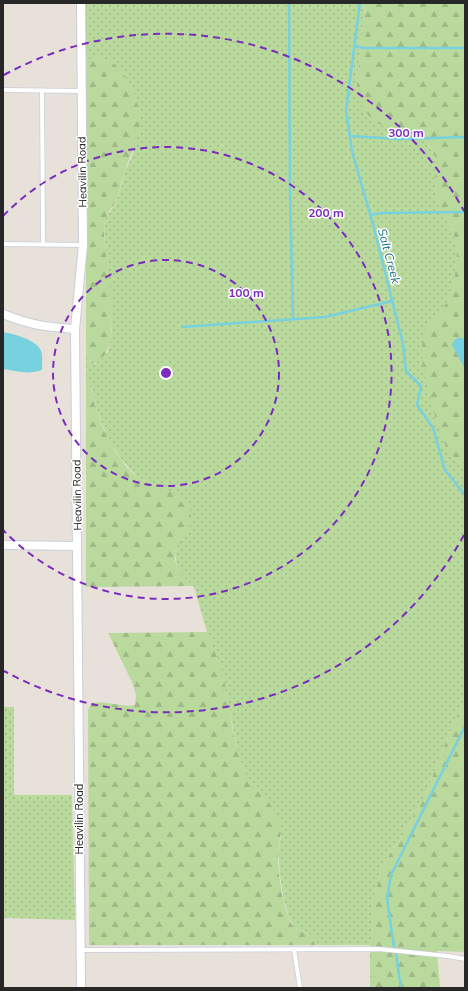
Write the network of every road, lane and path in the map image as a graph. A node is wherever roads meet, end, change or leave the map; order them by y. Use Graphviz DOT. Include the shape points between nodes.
graph roads {
  1 [pos="81,3"];
  2 [pos="3,90"];
  3 [pos="42,90"];
  4 [pos="82,91"];
  5 [pos="3,244"];
  6 [pos="43,244"];
  7 [pos="83,245"];
  8 [pos="3,314"];
  9 [pos="75,329"];
  10 [pos="3,545"];
  11 [pos="77,546"];
  12 [pos="294,949"];
  13 [pos="81,950"];
  14 [pos="465,959"];
  15 [pos="81,988"];
  16 [pos="300,988"];
  1 -- 4 [label="street, Heavilin Road"];
  2 -- 3 [label="lane"];
  3 -- 4 [label="lane"];
  3 -- 6 [label="lane"];
  4 -- 7 [label="street, Heavilin Road"];
  5 -- 6 [label="lane"];
  6 -- 7 [label="lane"];
  7 -- 9 [label="street, Heavilin Road"];
  8 -- 9 [label="street" via="44,327"];
  9 -- 11 [label="street, Heavilin Road"];
  10 -- 11 [label="street"];
  11 -- 13 [label="street, Heavilin Road"];
  12 -- 13 [label="lane"];
  12 -- 14 [label="lane" via="379,949"];
  12 -- 16 [label="lane"];
  13 -- 15 [label="street, Heavilin Road"];
}
